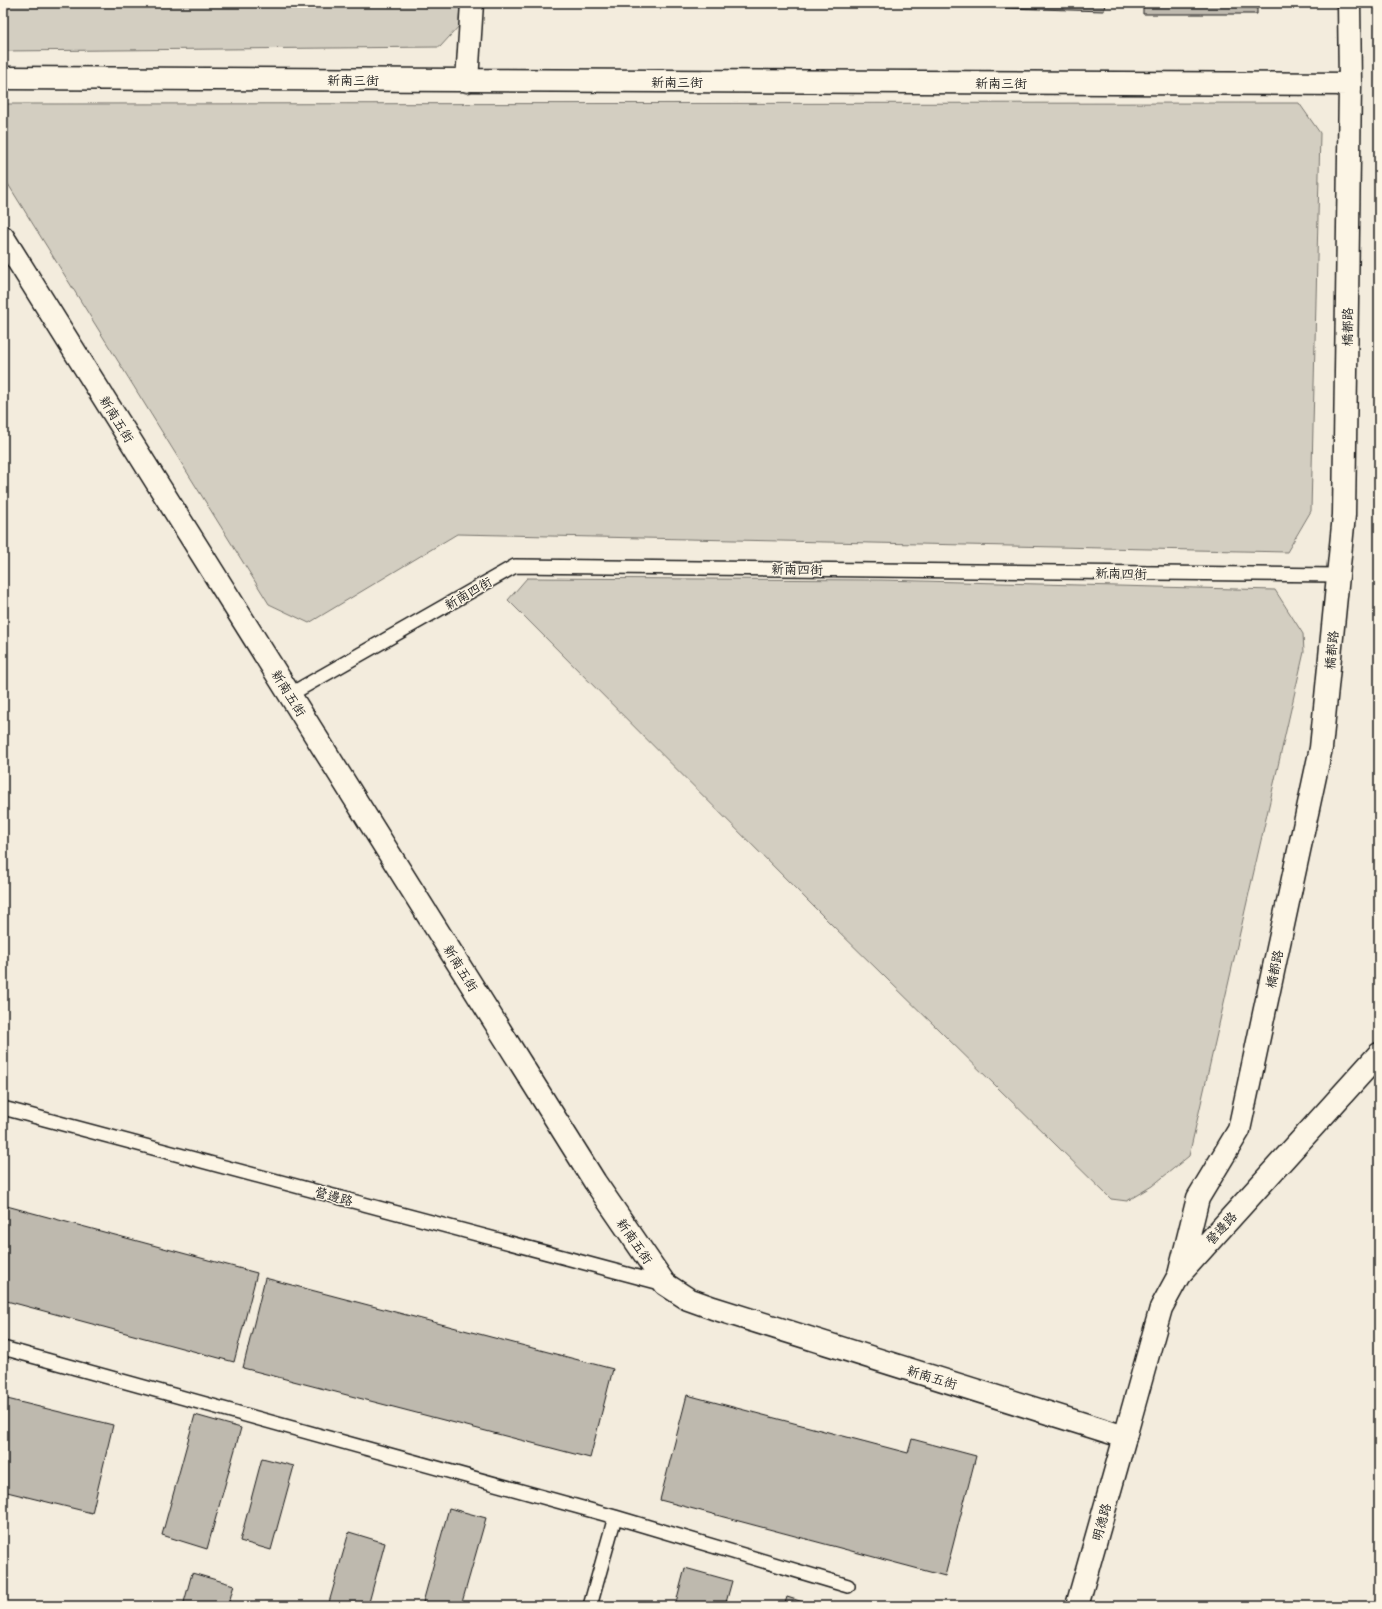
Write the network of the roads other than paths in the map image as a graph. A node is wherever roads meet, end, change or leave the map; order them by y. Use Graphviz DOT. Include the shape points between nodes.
graph roads {
  1 [pos="472,3"];
  2 [pos="1350,3"];
  3 [pos="3,78"];
  4 [pos="467,81"];
  5 [pos="1350,84"];
  6 [pos="3,237"];
  7 [pos="1338,575"];
  8 [pos="289,695"];
  9 [pos="1379,1054"];
  10 [pos="3,1108"];
  11 [pos="1178,1275"];
  12 [pos="665,1284"];
  13 [pos="3,1348"];
  14 [pos="1125,1437"];
  15 [pos="615,1517"];
  16 [pos="848,1586"];
  17 [pos="590,1606"];
  18 [pos="1077,1606"];
  1 -- 4 [label="street"];
  2 -- 5 [label="street, 橋都路"];
  3 -- 4 [label="street, 新南三街"];
  4 -- 5 [label="street, 新南三街"];
  5 -- 7 [label="street, 橋都路" via="1344,515"];
  6 -- 8 [label="street, 新南五街"];
  7 -- 8 [label="lane, 新南四街" via="515,566"];
  7 -- 11 [label="street, 橋都路" via="1321,748 1239,1130 1198,1198"];
  8 -- 12 [label="street, 新南五街" via="595,1182"];
  9 -- 11 [label="street, 營邊路"];
  10 -- 12 [label="lane, 營邊路"];
  11 -- 14 [label="street, 營邊路" via="1161,1308"];
  12 -- 14 [label="street, 新南五街" via="688,1299 713,1308"];
  13 -- 15 [label="lane"];
  14 -- 18 [label="street, 明德路"];
  15 -- 16 [label="lane"];
  15 -- 17 [label="lane"];
}
